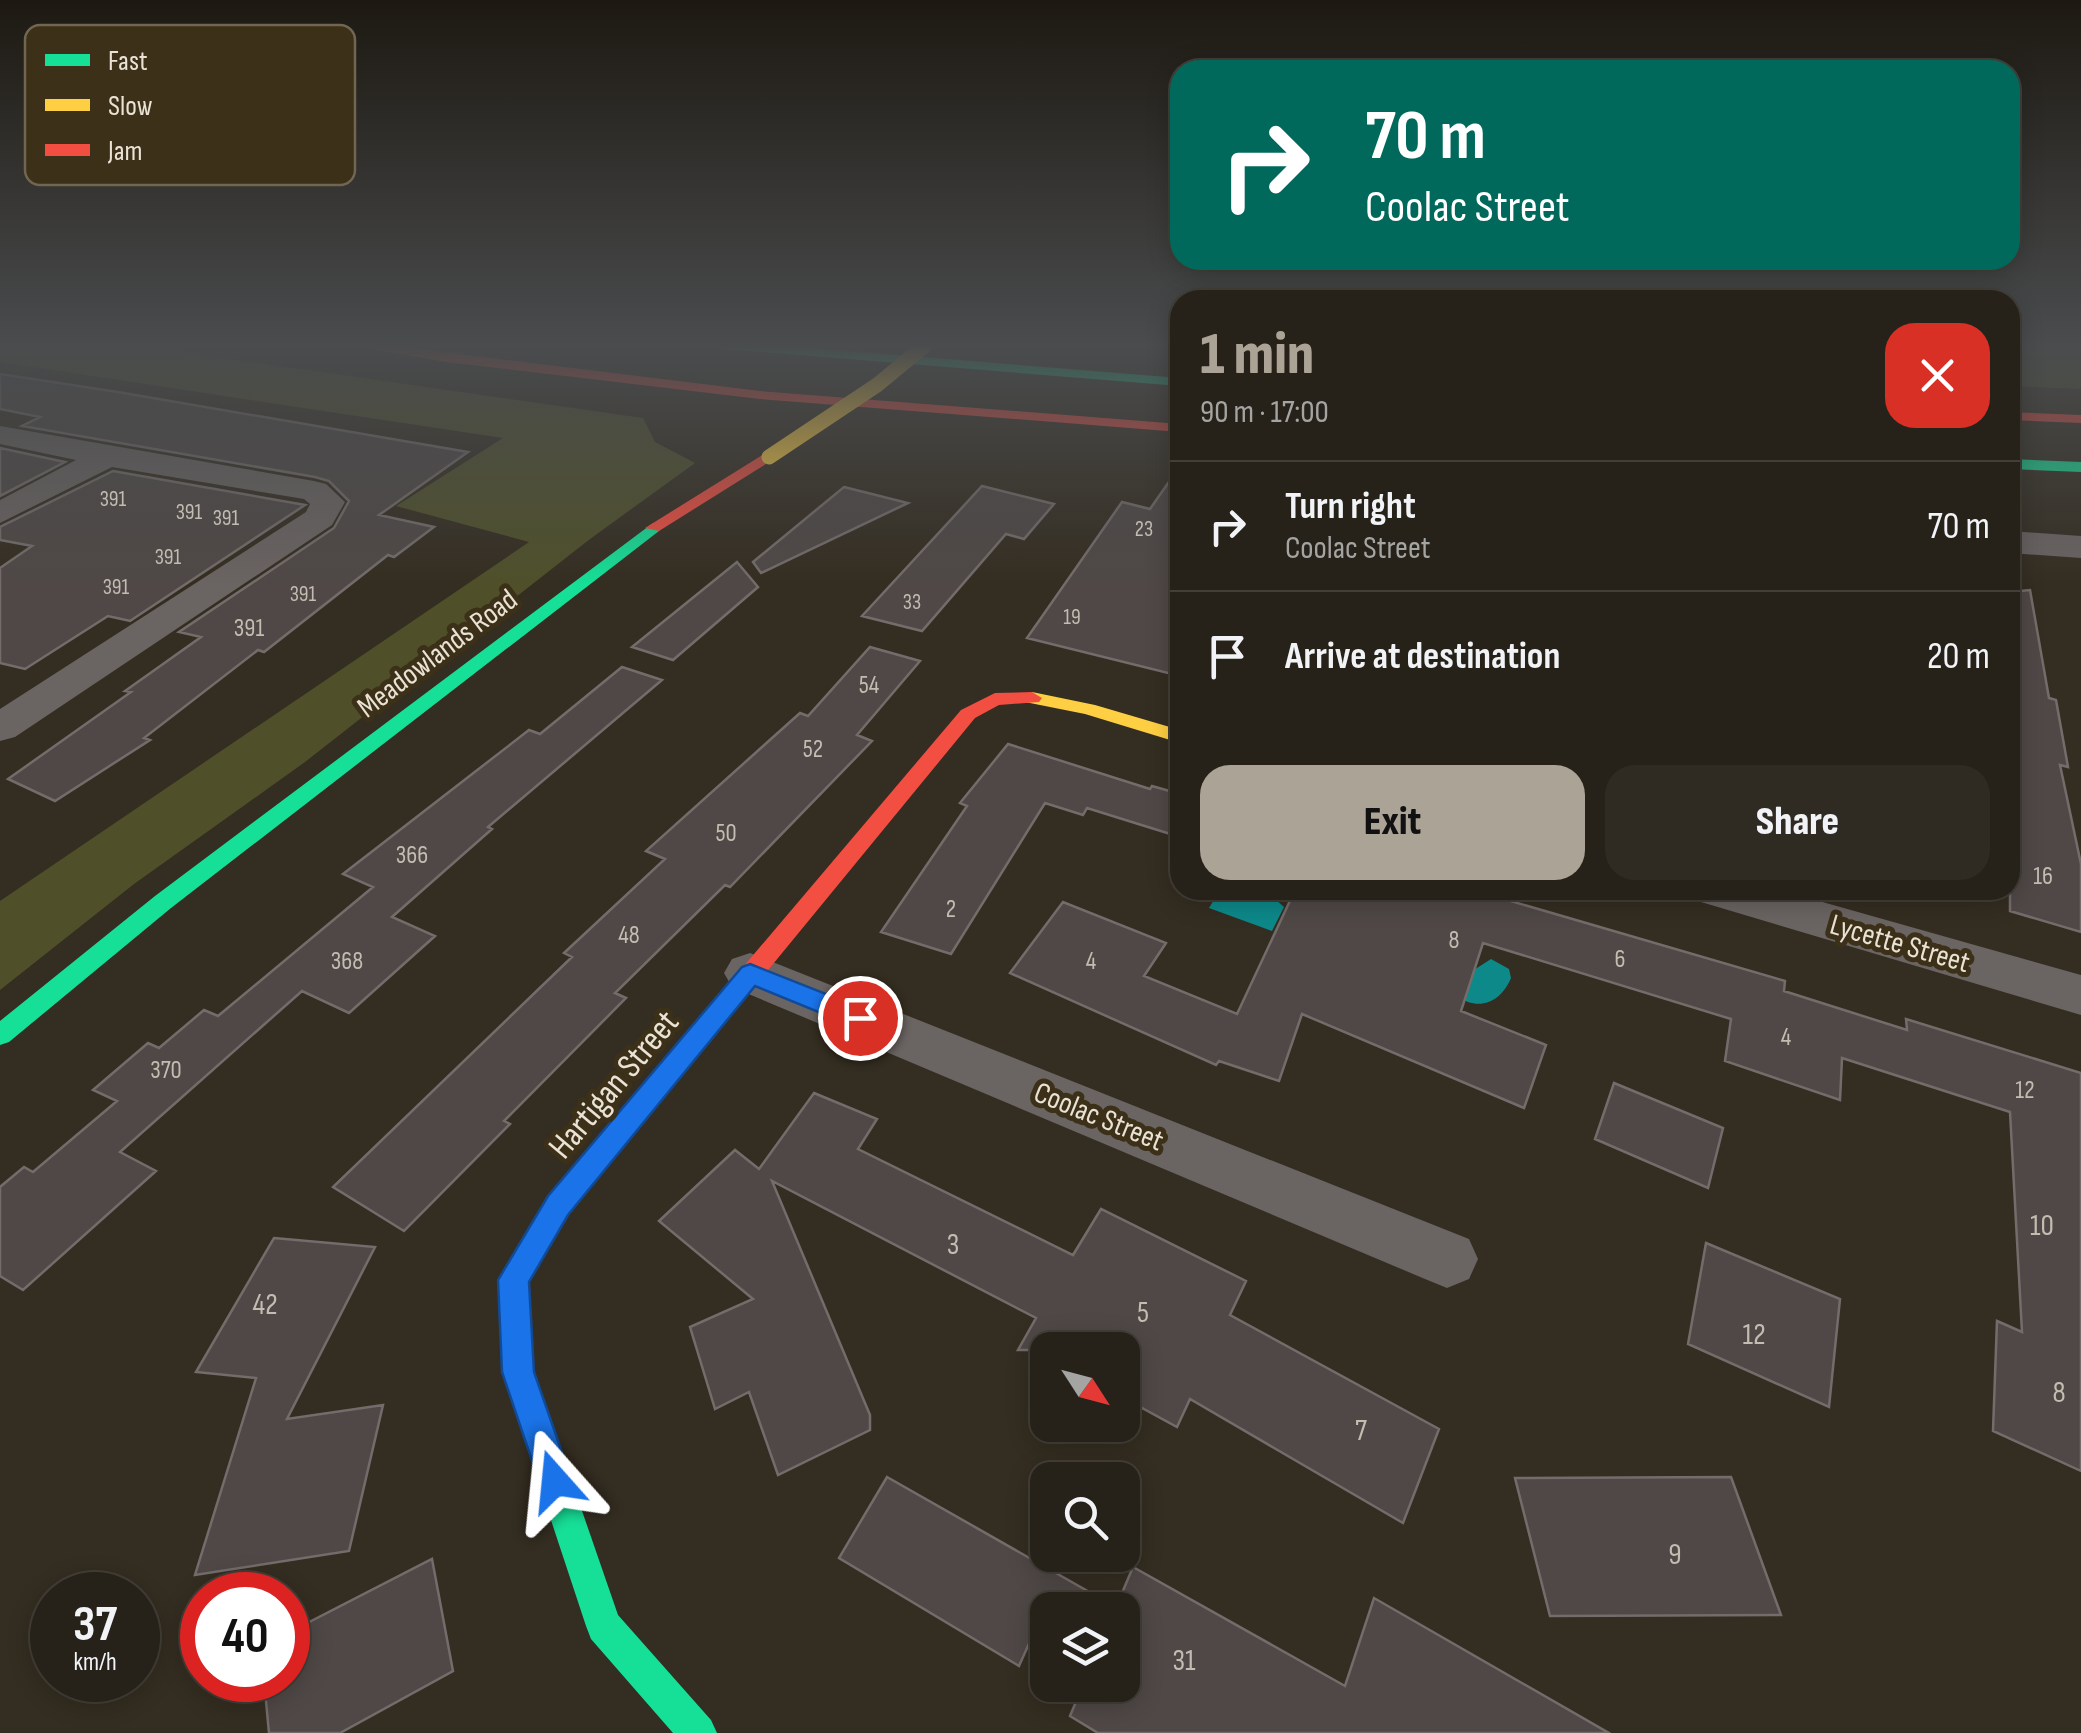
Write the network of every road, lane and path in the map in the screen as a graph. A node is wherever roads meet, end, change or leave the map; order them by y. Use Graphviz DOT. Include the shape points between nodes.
graph roads {
  1 [pos="819,424"];
  2 [pos="1124,424"];
  3 [pos="1170,427"];
  4 [pos="0,434"];
  5 [pos="106,457"];
  6 [pos="2020,464"];
  7 [pos="2081,467"];
  8 [pos="0,513"];
  9 [pos="2020,543"];
  10 [pos="2079,549"];
  11 [pos="0,728"];
  12 [pos="1170,735"];
  13 [pos="1753,900"];
  14 [pos="750,974"];
  15 [pos="2081,995"];
  16 [pos="0,1035"];
  17 [pos="1446,1259"];
  18 [pos="698,1733"];
  1 -- 16 [label="main road, Meadowlands Road, bridge" via="652,529 550,605"];
  2 -- 3 [label="main road"];
  4 -- 5 [label="street"];
  5 -- 8 [label="street"];
  5 -- 11 [label="street" via="314,491 328,502 320,518"];
  6 -- 7 [label="main road"];
  9 -- 10 [label="street"];
  12 -- 14 [label="main road, Hartigan Street" via="1049,700 990,700 958,724"];
  13 -- 15 [label="street, Lycette Street"];
  14 -- 17 [label="street, Coolac Street"];
  14 -- 18 [label="main road, Hartigan Street" via="558,1206 513,1280 518,1372 604,1626"];
}
